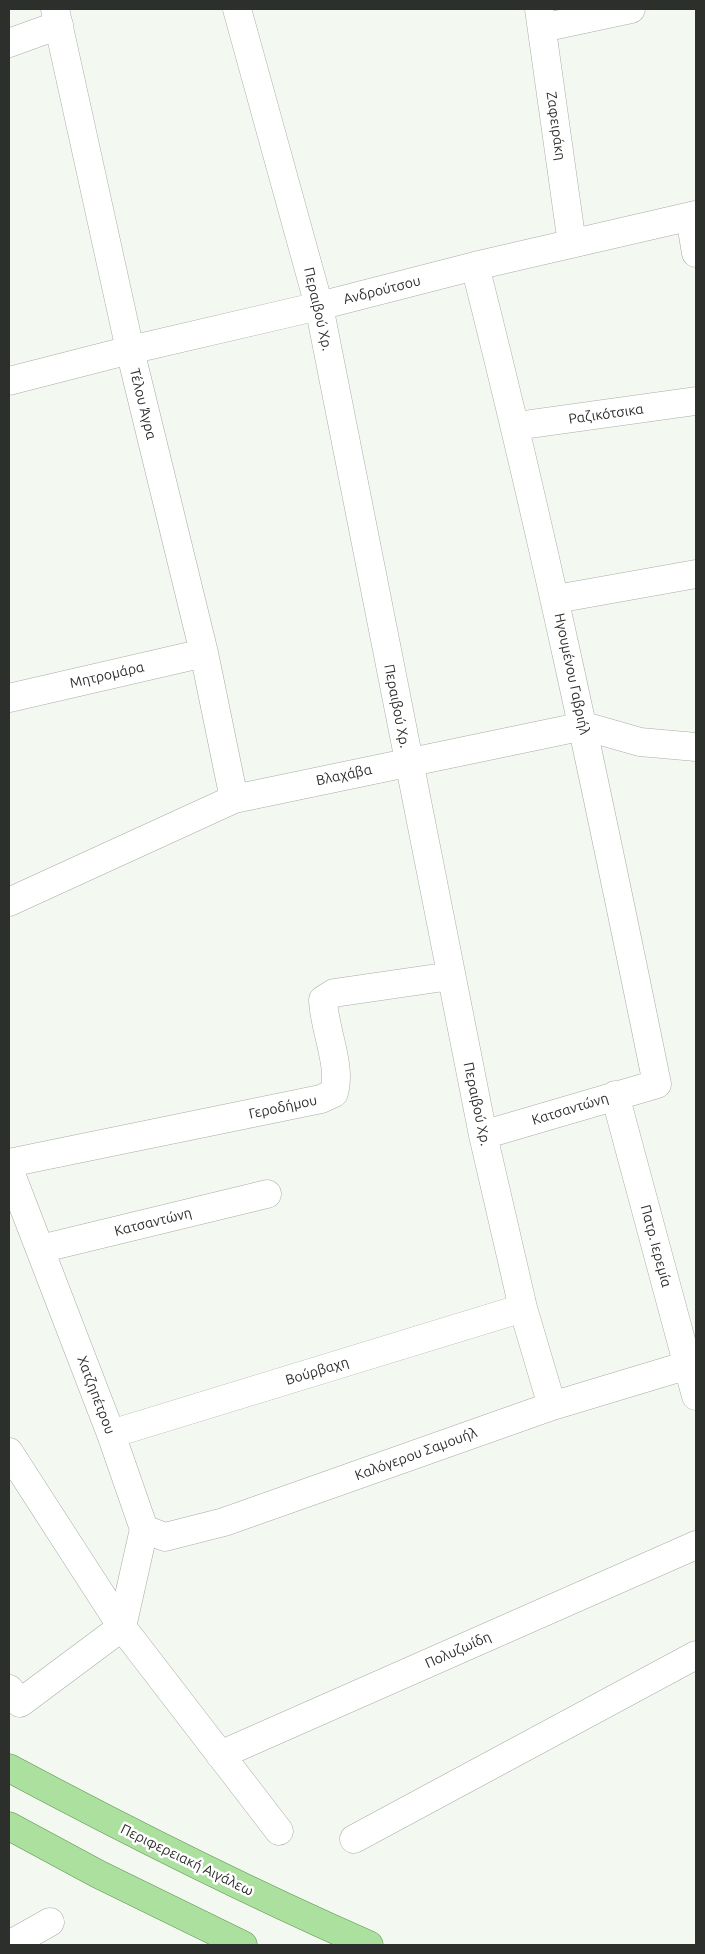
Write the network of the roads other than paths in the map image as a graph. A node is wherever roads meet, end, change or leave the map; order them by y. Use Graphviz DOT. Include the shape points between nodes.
graph roads {
  1 [pos="237,9"];
  2 [pos="631,9"];
  3 [pos="57,17"];
  4 [pos="540,18"];
  5 [pos="9,43"];
  6 [pos="693,216"];
  7 [pos="572,244"];
  8 [pos="696,252"];
  9 [pos="475,266"];
  10 [pos="319,306"];
  11 [pos="130,350"];
  12 [pos="9,381"];
  13 [pos="696,401"];
  14 [pos="516,426"];
  15 [pos="696,574"];
  16 [pos="556,599"];
  17 [pos="204,653"];
  18 [pos="9,698"];
  19 [pos="584,726"];
  20 [pos="696,748"];
  21 [pos="408,761"];
  22 [pos="234,799"];
  23 [pos="9,902"];
  24 [pos="451,976"];
  25 [pos="657,1084"];
  26 [pos="615,1095"];
  27 [pos="482,1135"];
  28 [pos="9,1163"];
  29 [pos="9,1169"];
  30 [pos="267,1194"];
  31 [pos="40,1249"];
  32 [pos="523,1308"];
  33 [pos="688,1365"];
  34 [pos="696,1396"];
  35 [pos="552,1406"];
  36 [pos="111,1434"];
  37 [pos="12,1466"];
  38 [pos="144,1529"];
  39 [pos="696,1544"];
  40 [pos="122,1627"];
  41 [pos="696,1655"];
  42 [pos="9,1689"];
  43 [pos="220,1755"];
  44 [pos="9,1768"];
  45 [pos="9,1826"];
  46 [pos="279,1831"];
  47 [pos="354,1838"];
  48 [pos="50,1922"];
  49 [pos="9,1944"];
  50 [pos="243,1945"];
  51 [pos="369,1945"];
  1 -- 10 [label="street, Περαιβού Χρ."];
  2 -- 4 [label="street"];
  3 -- 5 [label="street"];
  3 -- 11 [label="street, Τέλου Άγρα"];
  4 -- 7 [label="street, Ζαφειράκη"];
  6 -- 7 [label="street, Ανδρούτσου"];
  6 -- 8 [label="street"];
  7 -- 9 [label="street, Ανδρούτσου"];
  9 -- 10 [label="street, Ανδρούτσου"];
  9 -- 14 [label="street, Ηγουμένου Γαβριήλ"];
  10 -- 11 [label="street, Ανδρούτσου"];
  10 -- 21 [label="street, Περαιβού Χρ."];
  11 -- 12 [label="street, Ανδρούτσου"];
  11 -- 17 [label="street, Τέλου Άγρα"];
  13 -- 14 [label="street, Ραζικότσικα"];
  14 -- 16 [label="street, Ηγουμένου Γαβριήλ"];
  15 -- 16 [label="street"];
  16 -- 19 [label="street, Ηγουμένου Γαβριήλ"];
  17 -- 18 [label="street, Μητρομάρα"];
  17 -- 22 [label="street, Τέλου Άγρα"];
  19 -- 20 [label="street, Βλαχάβα" via="640,742"];
  19 -- 21 [label="street, Βλαχάβα"];
  19 -- 25 [label="street, Ηγουμένου Γαβριήλ"];
  21 -- 22 [label="street, Βλαχάβα"];
  21 -- 24 [label="street, Περαιβού Χρ."];
  22 -- 23 [label="street, Βλαχάβα"];
  24 -- 27 [label="street, Περαιβού Χρ."];
  24 -- 28 [label="street, Γεροδήμου" via="334,993 323,1000 338,1081 334,1092 320,1100"];
  25 -- 26 [label="street, Κατσαντώνη"];
  26 -- 27 [label="street, Κατσαντώνη"];
  26 -- 33 [label="street, Πατρ. Ιερεμία"];
  27 -- 32 [label="street, Περαιβού Χρ."];
  29 -- 31 [label="street, Χατζηπέτρου"];
  30 -- 31 [label="street, Κατσαντώνη"];
  31 -- 36 [label="street, Χατζηπέτρου"];
  32 -- 35 [label="street, Περαιβού Χρ."];
  32 -- 36 [label="street, Βούρβαχη"];
  33 -- 34 [label="street, Πατρ. Ιερεμία"];
  33 -- 35 [label="street, Καλόγερου Σαμουήλ"];
  35 -- 38 [label="street, Καλόγερου Σαμουήλ" via="224,1522 164,1537"];
  36 -- 38 [label="street, Χατζηπέτρου"];
  37 -- 40 [label="street"];
  38 -- 40 [label="street"];
  39 -- 43 [label="street, Πολυζωίδη"];
  40 -- 42 [label="street" via="20,1703"];
  40 -- 43 [label="street"];
  41 -- 47 [label="street"];
  43 -- 46 [label="street"];
  44 -- 51 [label="main road, Περιφερειακή Αιγάλεω" via="245,1889"];
  45 -- 50 [label="main road"];
  48 -- 49 [label="street"];
}
